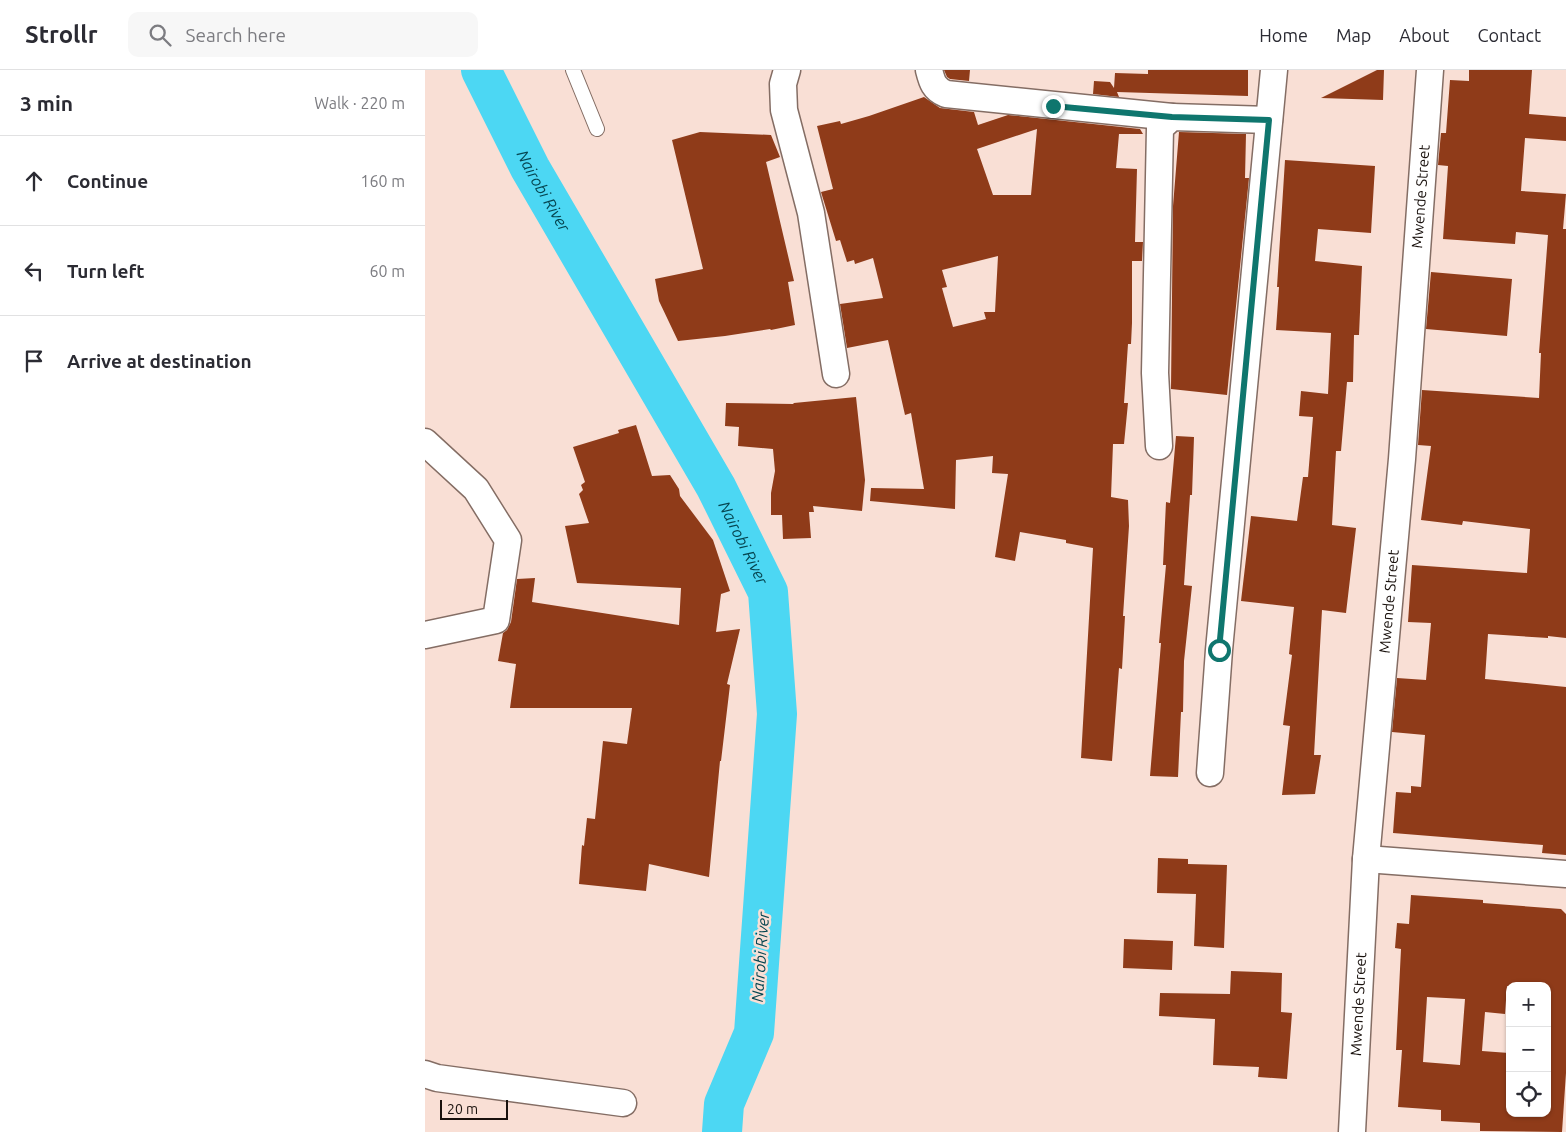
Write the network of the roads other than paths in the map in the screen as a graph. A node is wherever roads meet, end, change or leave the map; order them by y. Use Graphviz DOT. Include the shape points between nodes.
graph roads {
  1 [pos="573,70"];
  2 [pos="787,70"];
  3 [pos="929,70"];
  4 [pos="1274,70"];
  5 [pos="1430,70"];
  6 [pos="1172,117"];
  7 [pos="1269,120"];
  8 [pos="597,129"];
  9 [pos="836,374"];
  10 [pos="425,442"];
  11 [pos="1159,446"];
  12 [pos="425,635"];
  13 [pos="1210,773"];
  14 [pos="1366,859"];
  15 [pos="1566,874"];
  16 [pos="425,1074"];
  17 [pos="623,1103"];
  18 [pos="1352,1132"];
  1 -- 8 [label="lane"];
  2 -- 9 [label="street" via="783,84 784,110 811,212"];
  3 -- 6 [label="street" via="937,90 946,94"];
  4 -- 7 [label="street"];
  5 -- 14 [label="street, Mwende Street" via="1401,469"];
  6 -- 7 [label="street"];
  6 -- 11 [label="street" via="1160,128 1155,373"];
  7 -- 13 [label="street"];
  10 -- 12 [label="street" via="476,489 509,540 496,620"];
  14 -- 15 [label="street"];
  14 -- 18 [label="street, Mwende Street"];
  16 -- 17 [label="street"];
}
